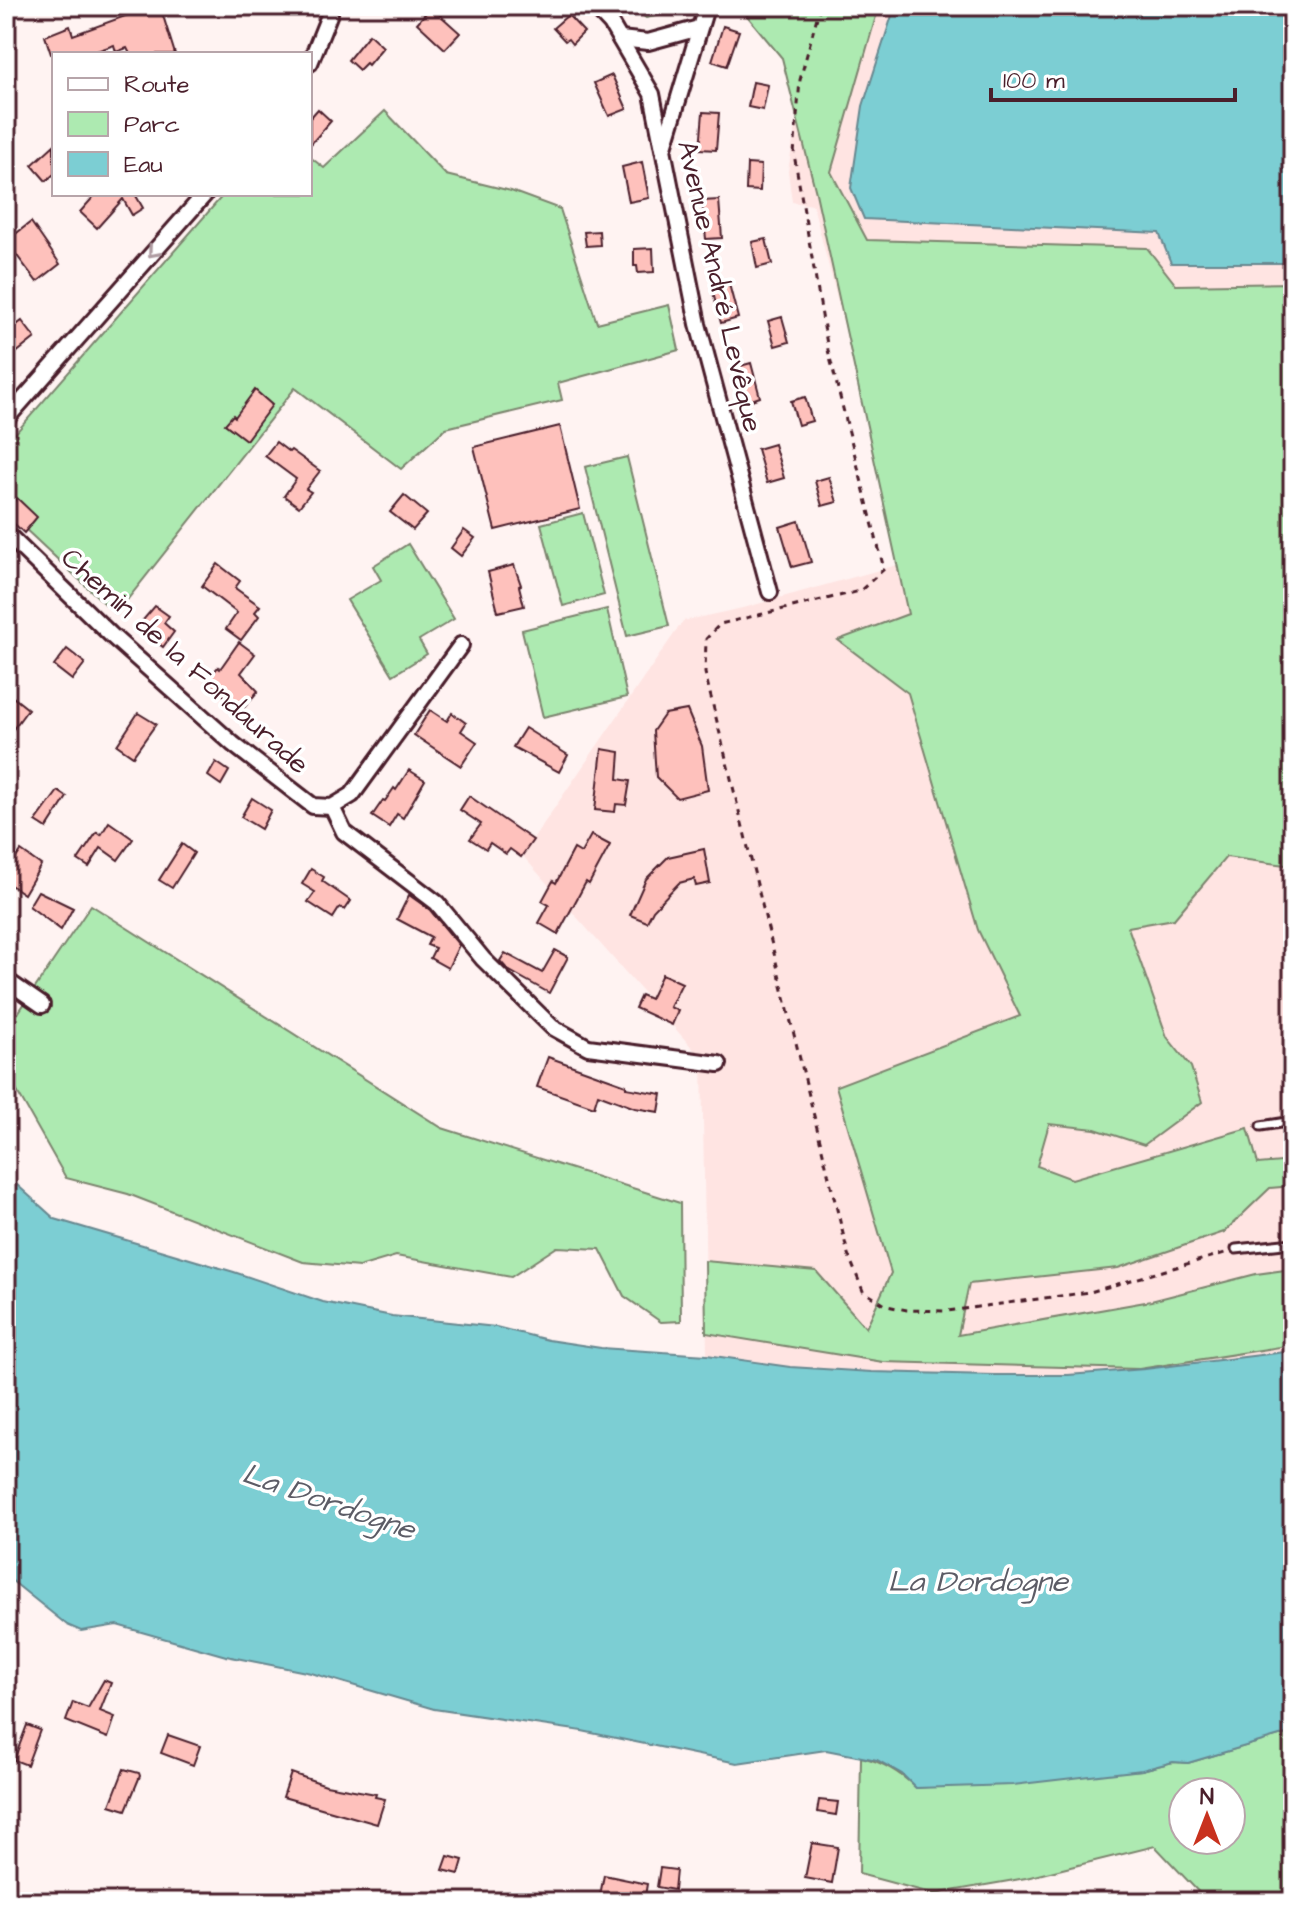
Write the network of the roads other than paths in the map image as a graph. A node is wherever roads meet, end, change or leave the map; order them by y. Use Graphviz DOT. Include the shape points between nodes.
graph roads {
  1 [pos="330,6"];
  2 [pos="594,6"];
  3 [pos="705,11"];
  4 [pos="699,28"];
  5 [pos="620,39"];
  6 [pos="312,58"];
  7 [pos="663,151"];
  8 [pos="203,196"];
  9 [pos="6,419"];
  10 [pos="6,533"];
  11 [pos="770,592"];
  12 [pos="461,645"];
  13 [pos="332,807"];
  14 [pos="6,980"];
  15 [pos="42,1005"];
  16 [pos="719,1064"];
  17 [pos="1293,1121"];
  18 [pos="1261,1126"];
  19 [pos="1293,1243"];
  20 [pos="1236,1249"];
  1 -- 6 [label="street"];
  2 -- 5 [label="street, Avenue André Levêque"];
  3 -- 4 [label="street"];
  4 -- 5 [label="street" via="648,42"];
  4 -- 7 [label="street"];
  5 -- 7 [label="street, Avenue André Levêque" via="652,94"];
  7 -- 11 [label="street, Avenue André Levêque" via="698,324"];
  8 -- 9 [label="street, one-way"];
  10 -- 13 [label="street, Chemin de la Fondaurade" via="233,744 313,806"];
  12 -- 13 [label="street" via="352,795"];
  13 -- 16 [label="street" via="344,832 437,903 483,959 552,1027 588,1047"];
  14 -- 15 [label="street"];
  17 -- 18 [label="lane"];
  19 -- 20 [label="lane"];
}
